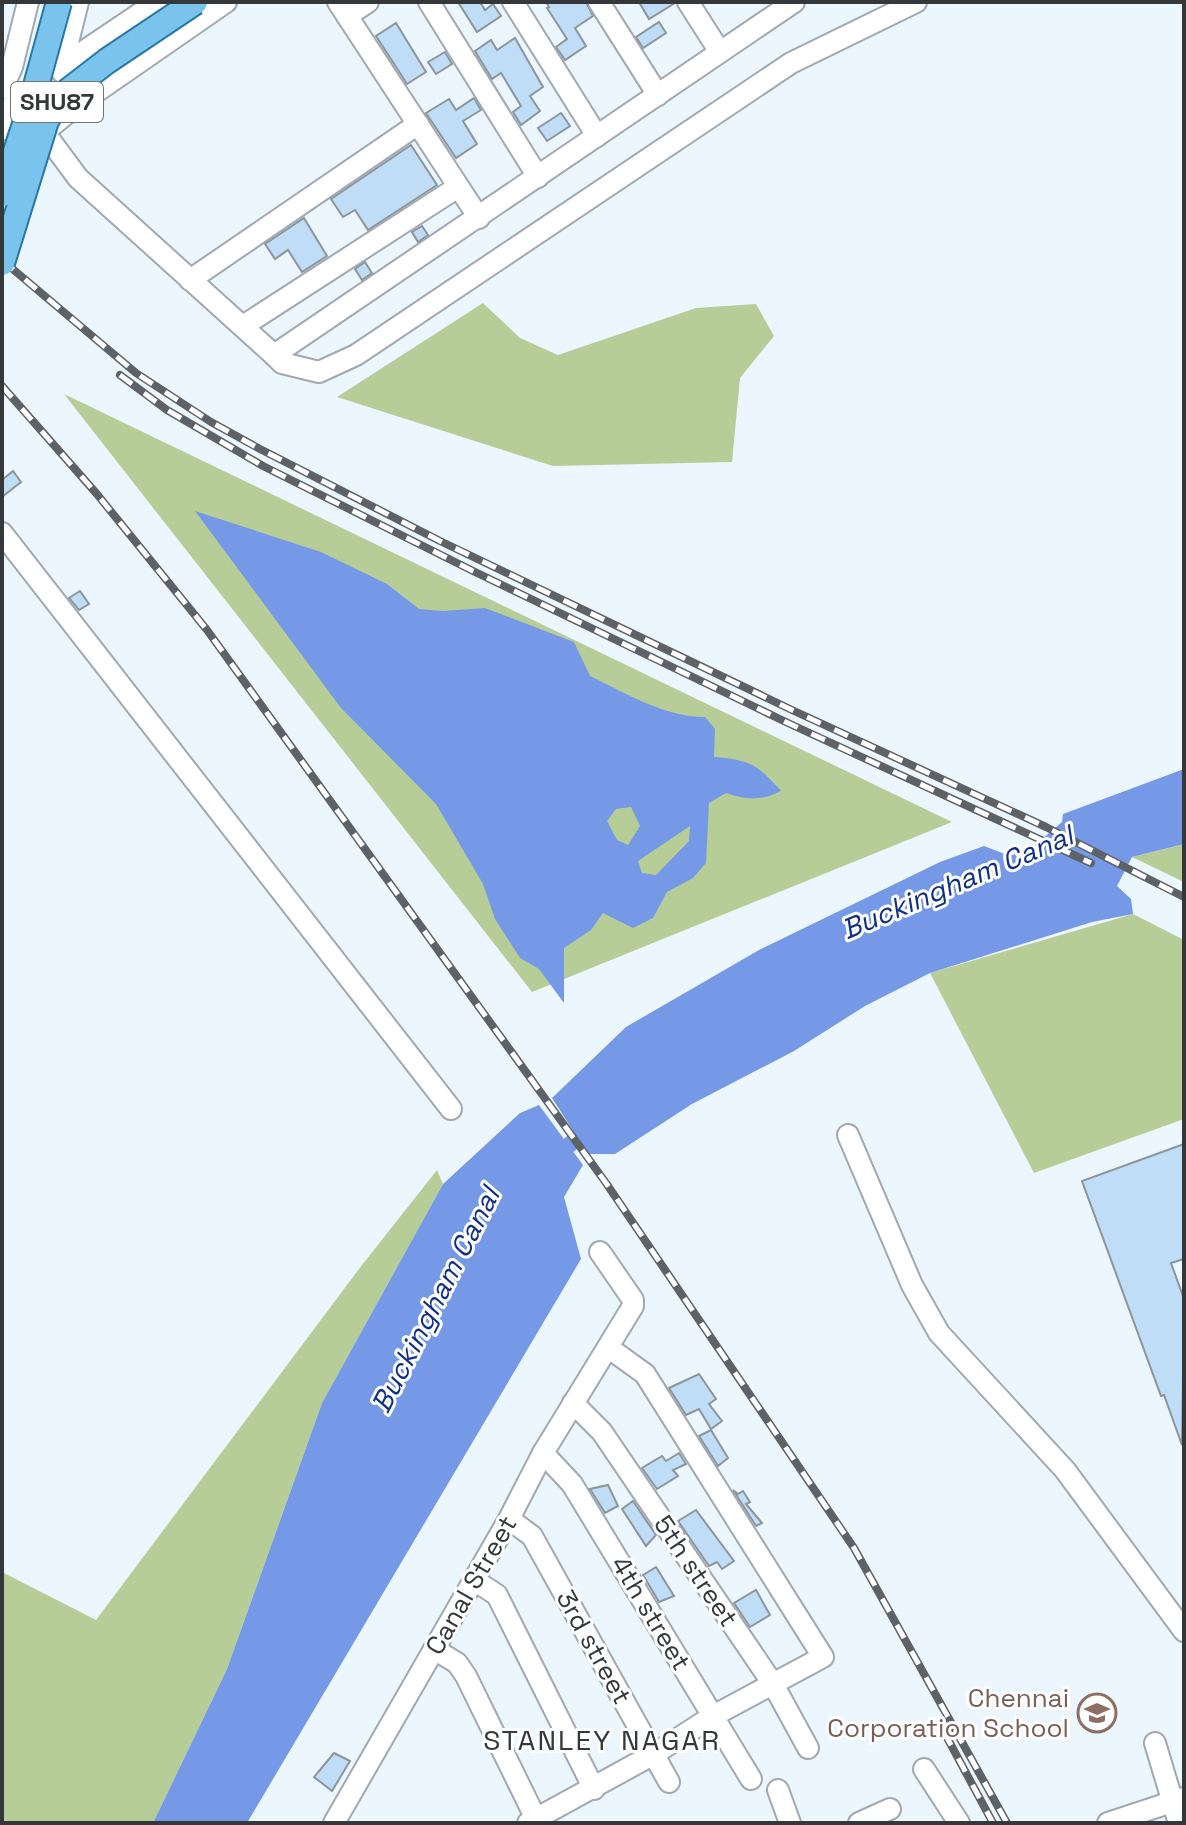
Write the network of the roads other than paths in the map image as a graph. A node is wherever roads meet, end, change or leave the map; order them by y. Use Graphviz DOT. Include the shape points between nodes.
graph roads {
  1 [pos="28,2"];
  2 [pos="59,2"];
  3 [pos="78,2"];
  4 [pos="157,2"];
  5 [pos="195,2"];
  6 [pos="226,2"];
  7 [pos="368,2"];
  8 [pos="429,2"];
  9 [pos="513,2"];
  10 [pos="599,2"];
  11 [pos="688,2"];
  12 [pos="916,2"];
  13 [pos="783,5"];
  14 [pos="343,9"];
  15 [pos="720,52"];
  16 [pos="12,67"];
  17 [pos="62,69"];
  18 [pos="2,89"];
  19 [pos="658,95"];
  20 [pos="79,104"];
  21 [pos="2,116"];
  22 [pos="418,124"];
  23 [pos="2,129"];
  24 [pos="44,132"];
  25 [pos="597,136"];
  26 [pos="538,177"];
  27 [pos="458,187"];
  28 [pos="2,194"];
  29 [pos="479,218"];
  30 [pos="2,263"];
  31 [pos="190,280"];
  32 [pos="243,326"];
  33 [pos="274,355"];
  34 [pos="2,533"];
  35 [pos="451,1109"];
  36 [pos="848,1135"];
  37 [pos="600,1252"];
  38 [pos="609,1348"];
  39 [pos="573,1403"];
  40 [pos="543,1453"];
  41 [pos="509,1519"];
  42 [pos="474,1580"];
  43 [pos="1184,1631"];
  44 [pos="434,1649"];
  45 [pos="773,1684"];
  46 [pos="713,1716"];
  47 [pos="1155,1743"];
  48 [pos="808,1748"];
  49 [pos="654,1754"];
  50 [pos="924,1769"];
  51 [pos="751,1779"];
  52 [pos="669,1782"];
  53 [pos="594,1789"];
  54 [pos="778,1790"];
  55 [pos="1178,1800"];
  56 [pos="890,1809"];
  57 [pos="532,1821"];
  58 [pos="334,1823"];
  59 [pos="790,1823"];
  60 [pos="859,1823"];
  61 [pos="959,1823"];
  62 [pos="1108,1823"];
  63 [pos="1179,1823"];
  1 -- 16 [label="street"];
  2 -- 28 [label="main road, SHU87, bridge"];
  3 -- 17 [label="street"];
  4 -- 17 [label="street"];
  5 -- 30 [label="main road, SHU87, bridge" via="59,98 46,121"];
  6 -- 20 [label="street"];
  7 -- 14 [label="street"];
  8 -- 26 [label="street"];
  9 -- 25 [label="street"];
  10 -- 19 [label="street"];
  11 -- 15 [label="street"];
  12 -- 33 [label="street" via="791,63 356,355 319,372 282,363"];
  13 -- 15 [label="street"];
  14 -- 22 [label="street"];
  15 -- 19 [label="street"];
  16 -- 17 [label="street"];
  16 -- 18 [label="street"];
  17 -- 20 [label="street"];
  17 -- 21 [label="street"];
  19 -- 25 [label="street"];
  20 -- 24 [label="street"];
  22 -- 27 [label="street"];
  22 -- 31 [label="street"];
  23 -- 24 [label="street"];
  24 -- 31 [label="street" via="78,178"];
  25 -- 26 [label="street"];
  26 -- 29 [label="street"];
  27 -- 29 [label="street"];
  27 -- 32 [label="street"];
  29 -- 33 [label="street"];
  31 -- 32 [label="street"];
  32 -- 33 [label="street"];
  34 -- 35 [label="street"];
  36 -- 43 [label="street" via="912,1285 939,1333 1065,1470"];
  37 -- 38 [label="street, Canal Street" via="633,1300"];
  38 -- 39 [label="street, Canal Street"];
  38 -- 45 [label="street" via="645,1374 823,1657"];
  39 -- 40 [label="street, Canal Street"];
  39 -- 45 [label="street, 5th street" via="602,1432"];
  40 -- 41 [label="street, Canal Street"];
  40 -- 46 [label="street, 4th street" via="572,1484"];
  41 -- 42 [label="street, Canal Street"];
  41 -- 49 [label="street, 3rd street" via="532,1536"];
  42 -- 44 [label="street, Canal Street"];
  42 -- 53 [label="street" via="497,1595"];
  44 -- 57 [label="street" via="457,1663 466,1676"];
  44 -- 58 [label="street, Canal Street"];
  45 -- 46 [label="street"];
  45 -- 48 [label="street, 5th street"];
  46 -- 49 [label="street"];
  46 -- 51 [label="street, 4th street"];
  47 -- 55 [label="street"];
  49 -- 52 [label="street, 3rd street"];
  49 -- 53 [label="street"];
  50 -- 61 [label="street"];
  53 -- 57 [label="street"];
  54 -- 59 [label="street"];
  55 -- 62 [label="street"];
  55 -- 63 [label="street"];
  56 -- 60 [label="street"];
}
